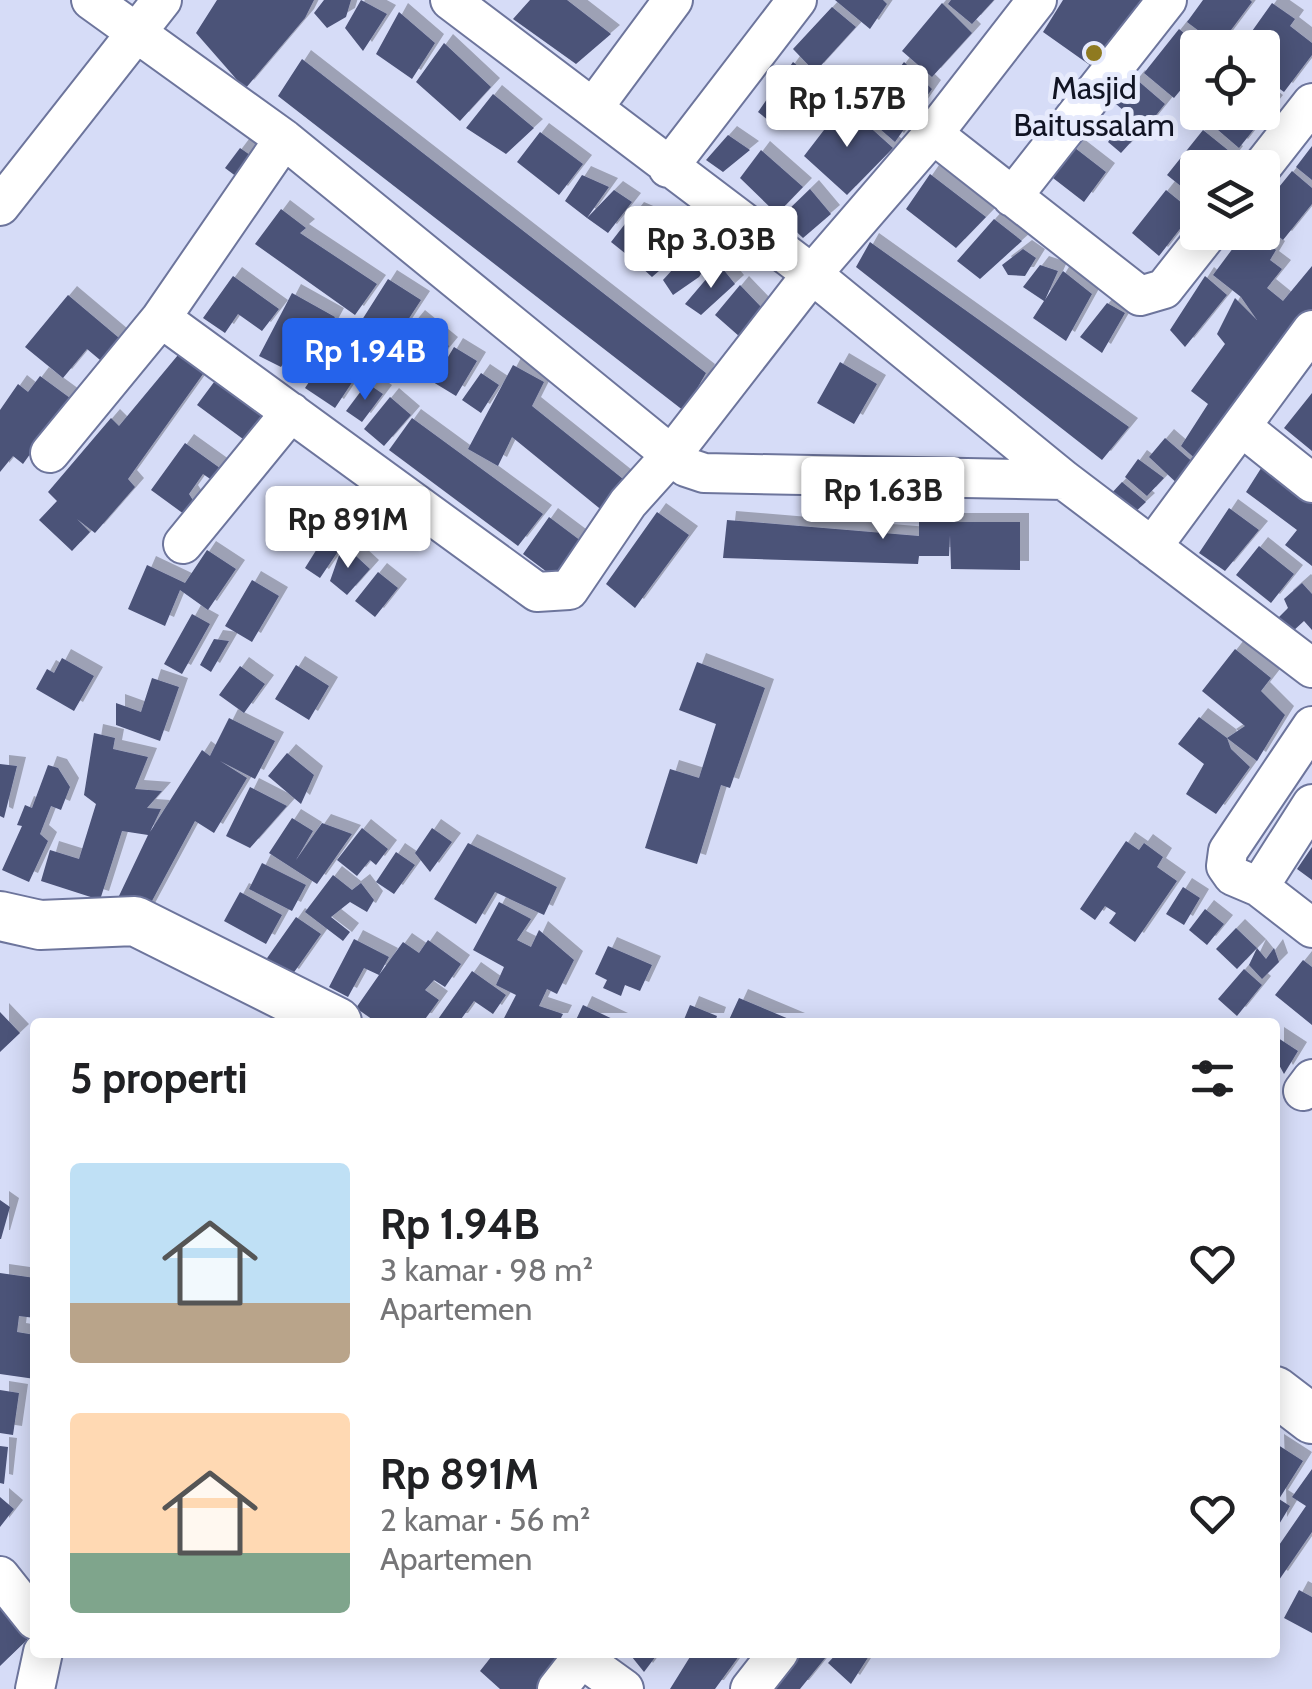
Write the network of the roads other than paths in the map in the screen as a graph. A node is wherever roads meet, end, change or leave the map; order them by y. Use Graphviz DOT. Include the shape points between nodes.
graph roads {
  1 [pos="91,0"];
  2 [pos="162,0"];
  3 [pos="450,0"];
  4 [pos="673,0"];
  5 [pos="797,0"];
  6 [pos="1037,0"];
  7 [pos="1166,0"];
  8 [pos="136,35"];
  9 [pos="1312,102"];
  10 [pos="593,108"];
  11 [pos="934,134"];
  12 [pos="284,139"];
  13 [pos="1274,150"];
  14 [pos="668,168"];
  15 [pos="1012,197"];
  16 [pos="0,206"];
  17 [pos="1195,250"];
  18 [pos="812,274"];
  19 [pos="161,318"];
  20 [pos="1312,330"];
  21 [pos="291,412"];
  22 [pos="1243,428"];
  23 [pos="50,453"];
  24 [pos="673,453"];
  25 [pos="1064,480"];
  26 [pos="1312,482"];
  27 [pos="183,544"];
  28 [pos="1152,547"];
  29 [pos="1312,668"];
  30 [pos="1312,726"];
  31 [pos="1312,804"];
  32 [pos="1259,886"];
  33 [pos="0,916"];
  34 [pos="1312,928"];
  35 [pos="329,1018"];
  36 [pos="1280,1395"];
  37 [pos="1312,1420"];
  38 [pos="0,1576"];
  39 [pos="30,1614"];
  40 [pos="42,1658"];
  41 [pos="582,1658"];
  42 [pos="588,1658"];
  43 [pos="774,1658"];
  44 [pos="36,1689"];
  45 [pos="557,1689"];
  46 [pos="624,1689"];
  47 [pos="750,1689"];
  1 -- 8 [label="street"];
  2 -- 8 [label="street"];
  3 -- 10 [label="street"];
  4 -- 10 [label="street"];
  5 -- 14 [label="street"];
  6 -- 11 [label="street"];
  7 -- 15 [label="street"];
  8 -- 12 [label="street"];
  8 -- 16 [label="street"];
  9 -- 13 [label="street"];
  10 -- 14 [label="street"];
  11 -- 15 [label="street"];
  11 -- 18 [label="street"];
  12 -- 19 [label="street"];
  12 -- 24 [label="street"];
  14 -- 18 [label="street"];
  15 -- 17 [label="street" via="1140,296 1164,289"];
  18 -- 24 [label="street"];
  18 -- 25 [label="street"];
  19 -- 21 [label="street"];
  19 -- 23 [label="street"];
  20 -- 22 [label="street"];
  21 -- 24 [label="street" via="537,592 552,594 569,590 628,502"];
  21 -- 27 [label="street"];
  22 -- 26 [label="street"];
  22 -- 28 [label="street"];
  24 -- 25 [label="street" via="704,473"];
  25 -- 28 [label="street"];
  28 -- 29 [label="street"];
  30 -- 32 [label="street" via="1228,851 1233,876"];
  31 -- 32 [label="street"];
  32 -- 34 [label="street"];
  33 -- 35 [label="street" via="40,926 135,921"];
  36 -- 37 [label="street"];
  38 -- 39 [label="street"];
  40 -- 44 [label="street"];
  41 -- 45 [label="street"];
  42 -- 46 [label="street"];
  43 -- 47 [label="street"];
}
